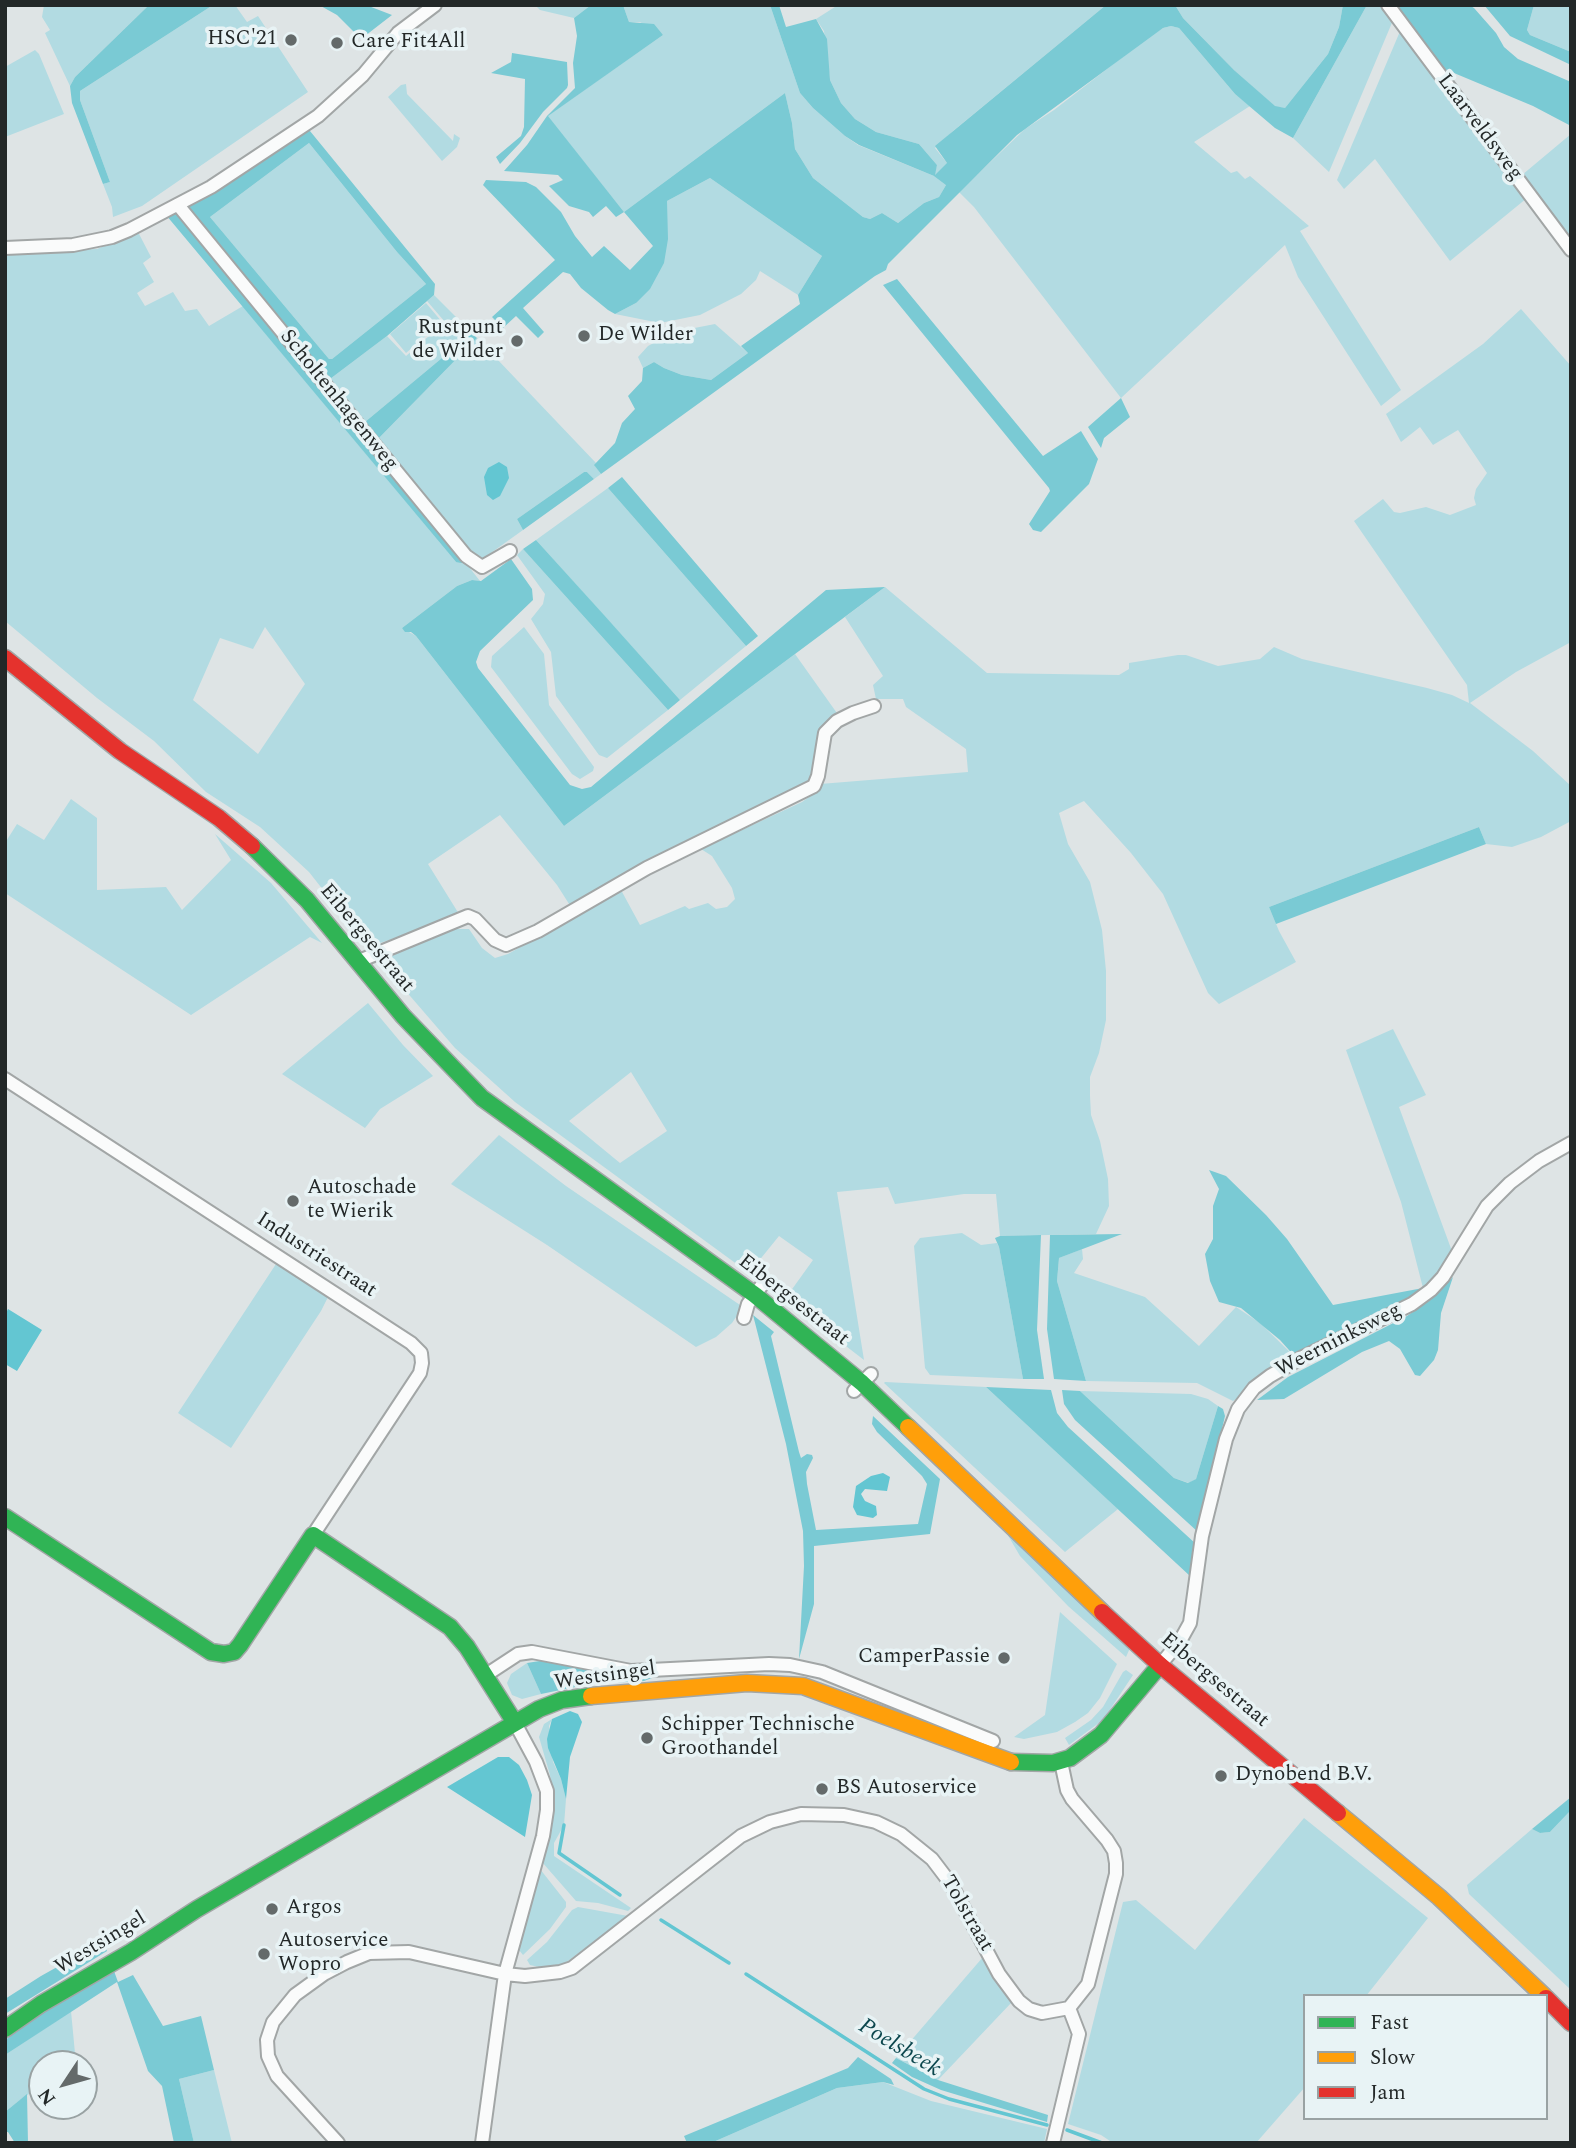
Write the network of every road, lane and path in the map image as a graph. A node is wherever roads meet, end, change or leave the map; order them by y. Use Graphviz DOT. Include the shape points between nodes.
graph roads {
  1 [pos="435,5"];
  2 [pos="1388,5"];
  3 [pos="178,205"];
  4 [pos="5,248"];
  5 [pos="1571,250"];
  6 [pos="510,551"];
  7 [pos="5,658"];
  8 [pos="874,706"];
  9 [pos="359,961"];
  10 [pos="5,1079"];
  11 [pos="1571,1143"];
  12 [pos="758,1290"];
  13 [pos="744,1318"];
  14 [pos="5,1517"];
  15 [pos="313,1535"];
  16 [pos="1160,1665"];
  17 [pos="486,1675"];
  18 [pos="515,1723"];
  19 [pos="993,1741"];
  20 [pos="1061,1762"];
  21 [pos="505,1973"];
  22 [pos="1542,1994"];
  23 [pos="1548,2000"];
  24 [pos="1069,2008"];
  25 [pos="1571,2023"];
  26 [pos="5,2029"];
  27 [pos="338,2143"];
  28 [pos="482,2143"];
  29 [pos="1053,2143"];
  1 -- 3 [label="street" via="398,33 363,75 318,116"];
  2 -- 5 [label="street, Laarveldsweg"];
  3 -- 4 [label="street" via="130,230 94,242"];
  3 -- 6 [label="street, Scholtenhagenweg" via="466,556 482,567"];
  7 -- 9 [label="main road, Eibergsestraat" via="120,751 219,818 307,900"];
  8 -- 9 [label="street" via="836,721 825,733 814,786 647,868 538,931 506,945 468,916"];
  9 -- 12 [label="main road, Eibergsestraat" via="403,1016 482,1098"];
  10 -- 15 [label="street, Industriestraat" via="421,1353 420,1373"];
  11 -- 16 [label="street, Weerninksweg" via="1510,1182 1487,1206 1431,1290 1254,1388 1238,1409 1226,1439 1202,1536 1190,1623"];
  12 -- 13 [label="street"];
  12 -- 16 [label="main road, Eibergsestraat"];
  14 -- 15 [label="main road, Industriestraat" via="211,1652 224,1654 234,1652"];
  15 -- 17 [label="main road" via="450,1627"];
  16 -- 20 [label="main road, Westsingel" via="1101,1735"];
  16 -- 22 [label="main road, Eibergsestraat" via="1422,1882"];
  17 -- 18 [label="main road"];
  17 -- 19 [label="street, Westsingel" via="518,1654 532,1652 631,1671 790,1665 822,1672"];
  18 -- 20 [label="main road, Westsingel" via="562,1700 784,1683 822,1692 1007,1762"];
  18 -- 21 [label="street" via="547,1791 547,1810"];
  18 -- 26 [label="main road, Westsingel" via="197,1909"];
  20 -- 24 [label="street" via="1067,1790 1107,1840 1116,1863 1088,1984"];
  21 -- 24 [label="street, Tolstraat" via="544,1975 572,1968 741,1836 786,1818 830,1813 876,1822 917,1845 951,1884 1019,2001 1042,2013"];
  21 -- 27 [label="street, Tolstraat" via="409,1952 369,1953 324,1974 295,1995 273,2022 268,2056 277,2076"];
  21 -- 28 [label="street"];
  23 -- 25 [label="main road, Eibergsestraat"];
  24 -- 29 [label="street" via="1079,2034"];
}
